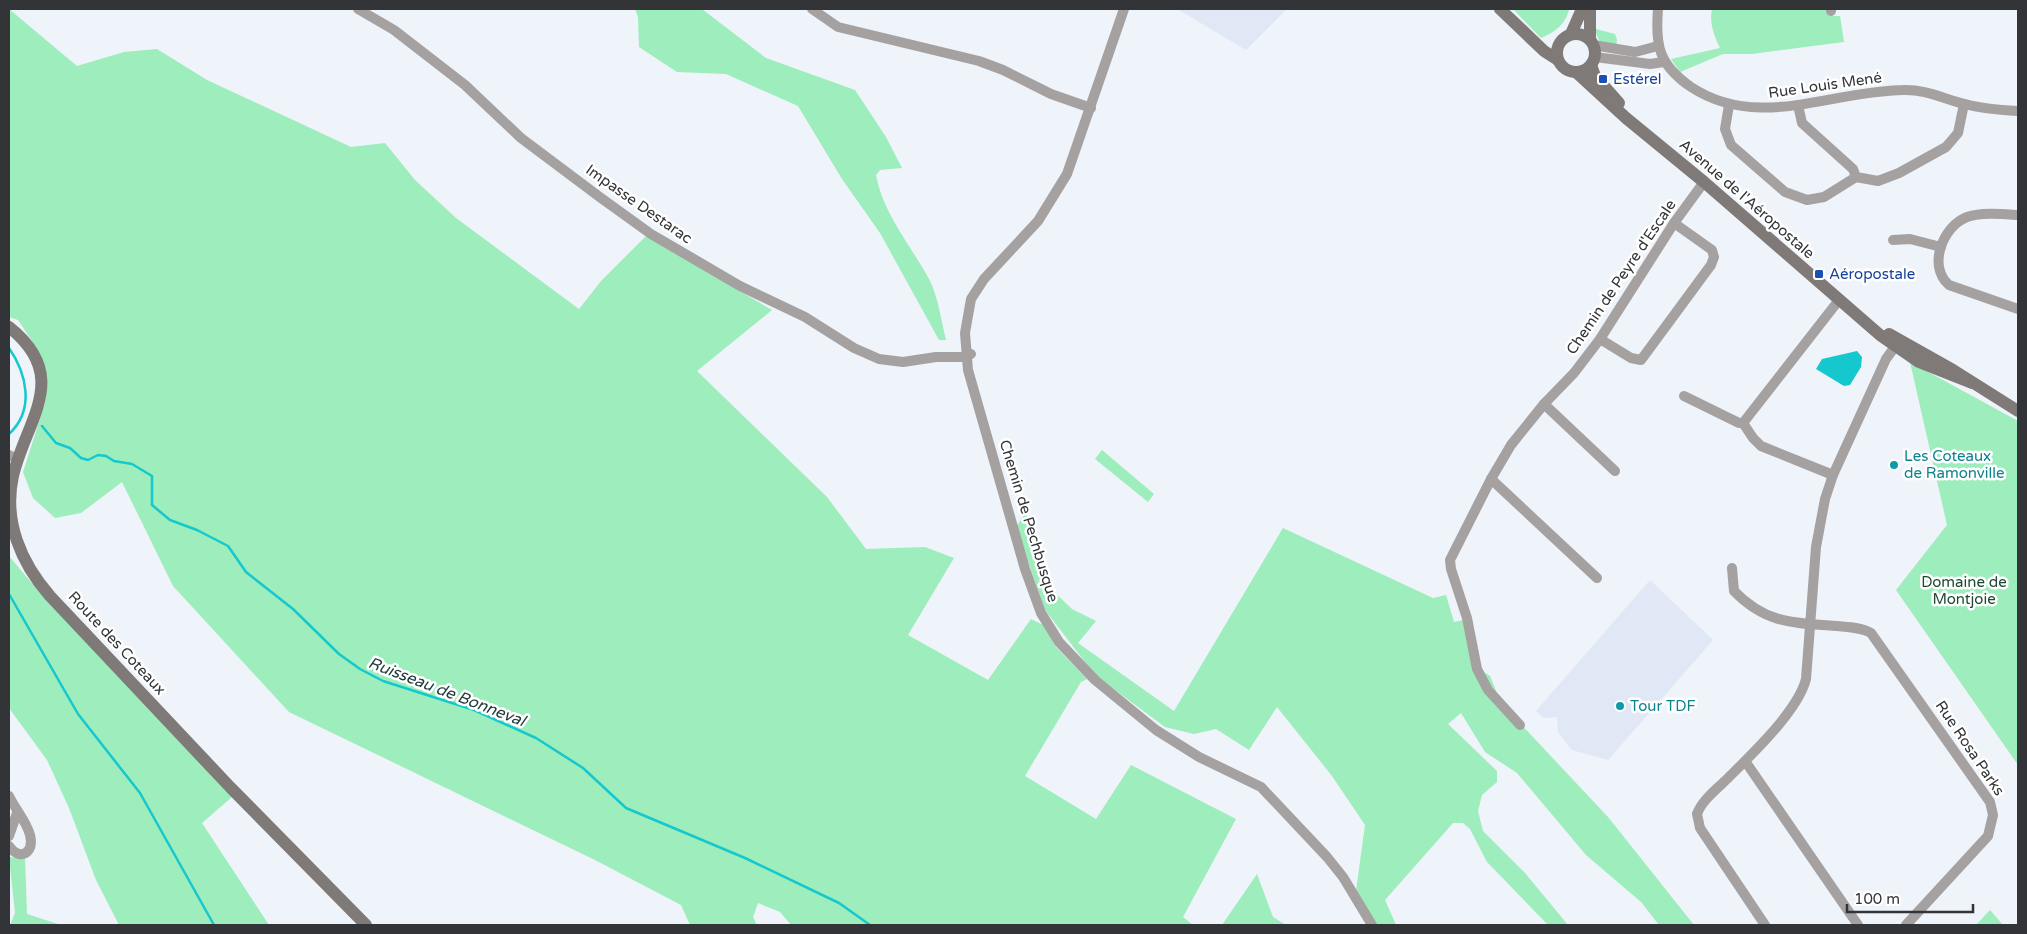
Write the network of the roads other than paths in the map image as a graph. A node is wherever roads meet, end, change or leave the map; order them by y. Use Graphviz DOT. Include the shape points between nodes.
graph roads {
  1 [pos="358,9"];
  2 [pos="812,9"];
  3 [pos="1124,9"];
  4 [pos="1500,9"];
  5 [pos="1582,9"];
  6 [pos="1590,9"];
  7 [pos="1658,9"];
  8 [pos="1571,34"];
  9 [pos="1560,42"];
  10 [pos="1536,43"];
  11 [pos="1658,46"];
  12 [pos="1592,52"];
  13 [pos="1558,60"];
  14 [pos="1664,62"];
  15 [pos="1576,72"];
  16 [pos="1964,104"];
  17 [pos="1729,105"];
  18 [pos="1798,105"];
  19 [pos="1091,108"];
  20 [pos="2018,111"];
  21 [pos="1647,134"];
  22 [pos="1856,177"];
  23 [pos="1704,182"];
  24 [pos="2018,215"];
  25 [pos="1674,223"];
  26 [pos="1893,240"];
  27 [pos="1941,247"];
  28 [pos="1839,300"];
  29 [pos="2018,309"];
  30 [pos="9,327"];
  31 [pos="1600,339"];
  32 [pos="1898,343"];
  33 [pos="968,352"];
  34 [pos="1684,396"];
  35 [pos="1544,404"];
  36 [pos="2018,411"];
  37 [pos="1743,422"];
  38 [pos="13,457"];
  39 [pos="1615,471"];
  40 [pos="1833,475"];
  41 [pos="1491,479"];
  42 [pos="1732,568"];
  43 [pos="1597,578"];
  44 [pos="1810,625"];
  45 [pos="1520,725"];
  46 [pos="1745,761"];
  47 [pos="9,796"];
  48 [pos="17,813"];
  49 [pos="9,836"];
  50 [pos="9,846"];
  51 [pos="366,925"];
  52 [pos="1372,925"];
  53 [pos="1765,925"];
  54 [pos="1858,925"];
  55 [pos="1906,925"];
  1 -- 33 [label="street, Impasse Destarac" via="394,30 465,85 521,138 651,234 697,262 879,359 903,362"];
  2 -- 19 [label="street" via="838,27 979,61 1058,97"];
  3 -- 19 [label="street, Chemin de Pechbusque"];
  4 -- 10 [label="street"];
  5 -- 8 [label="street"];
  6 -- 12 [label="street"];
  7 -- 11 [label="street, Rue Louis Mené"];
  8 -- 9 [label="street"];
  8 -- 12 [label="street" via="1579,34"];
  9 -- 10 [label="street"];
  9 -- 13 [label="street"];
  10 -- 13 [label="street"];
  11 -- 12 [label="street" via="1635,52"];
  11 -- 14 [label="street, Rue Louis Mené"];
  12 -- 14 [label="street" via="1650,64"];
  12 -- 15 [label="street"];
  12 -- 21 [label="street, Avenue de l'Aéropostale" via="1595,76"];
  13 -- 15 [label="street" via="1566,69"];
  14 -- 17 [label="street, Rue Louis Mené" via="1682,81"];
  15 -- 21 [label="street, Avenue de l'Aéropostale"];
  16 -- 18 [label="street, Rue Louis Mené" via="1920,91 1902,90 1844,95"];
  16 -- 20 [label="street, Rue Louis Mené"];
  16 -- 22 [label="street" via="1958,133 1946,147 1899,174 1878,181"];
  17 -- 18 [label="street, Rue Louis Mené" via="1764,109"];
  17 -- 22 [label="street" via="1725,129 1731,145 1785,192 1807,200 1824,197"];
  18 -- 22 [label="street" via="1802,123 1853,169"];
  19 -- 33 [label="street, Chemin de Pechbusque" via="1067,174 1050,204 976,289 967,320"];
  21 -- 23 [label="street, Avenue de l'Aéropostale"];
  23 -- 25 [label="street, Chemin de Peyre d'Escale"];
  23 -- 28 [label="street, Avenue de l'Aéropostale"];
  24 -- 27 [label="street" via="1990,214 1966,218 1950,230"];
  25 -- 31 [label="street, Chemin de Peyre d'Escale"];
  25 -- 31 [label="street" via="1712,250 1711,264 1641,360 1631,358"];
  26 -- 27 [label="street" via="1910,239"];
  27 -- 29 [label="street" via="1941,272 1949,285"];
  28 -- 32 [label="street, Avenue de l'Aéropostale"];
  28 -- 37 [label="street"];
  30 -- 38 [label="street, Route des Coteaux" via="24,341 34,357 41,388 38,411"];
  31 -- 35 [label="street, Chemin de Peyre d'Escale"];
  32 -- 36 [label="street, Avenue de l'Aéropostale" via="1930,367 1972,383"];
  32 -- 40 [label="street" via="1886,359"];
  33 -- 52 [label="street, Chemin de Pechbusque" via="976,395 1025,569 1041,613 1059,642 1095,680 1156,730 1193,754 1262,787 1338,871"];
  34 -- 37 [label="street" via="1739,423"];
  35 -- 39 [label="street"];
  35 -- 41 [label="street, Chemin de Peyre d'Escale" via="1514,440"];
  37 -- 40 [label="street" via="1762,446"];
  38 -- 51 [label="street, Route des Coteaux" via="12,524 22,555 42,586 230,787"];
  40 -- 44 [label="street" via="1818,531"];
  41 -- 43 [label="street"];
  41 -- 45 [label="street, Chemin de Peyre d'Escale" via="1454,551 1451,569 1467,618 1477,669 1488,690"];
  42 -- 44 [label="street, Rue Rosa Parks" via="1734,591 1750,606 1782,622"];
  44 -- 46 [label="street" via="1806,679 1801,694"];
  44 -- 55 [label="street, Rue Rosa Parks" via="1854,627 1874,636 1987,796 1992,808 1992,827 1984,842"];
  46 -- 53 [label="street" via="1702,805 1697,822"];
  46 -- 54 [label="street"];
  47 -- 48 [label="street"];
  48 -- 49 [label="street"];
  48 -- 50 [label="street" via="28,828 32,846 24,854 18,854"];
}
